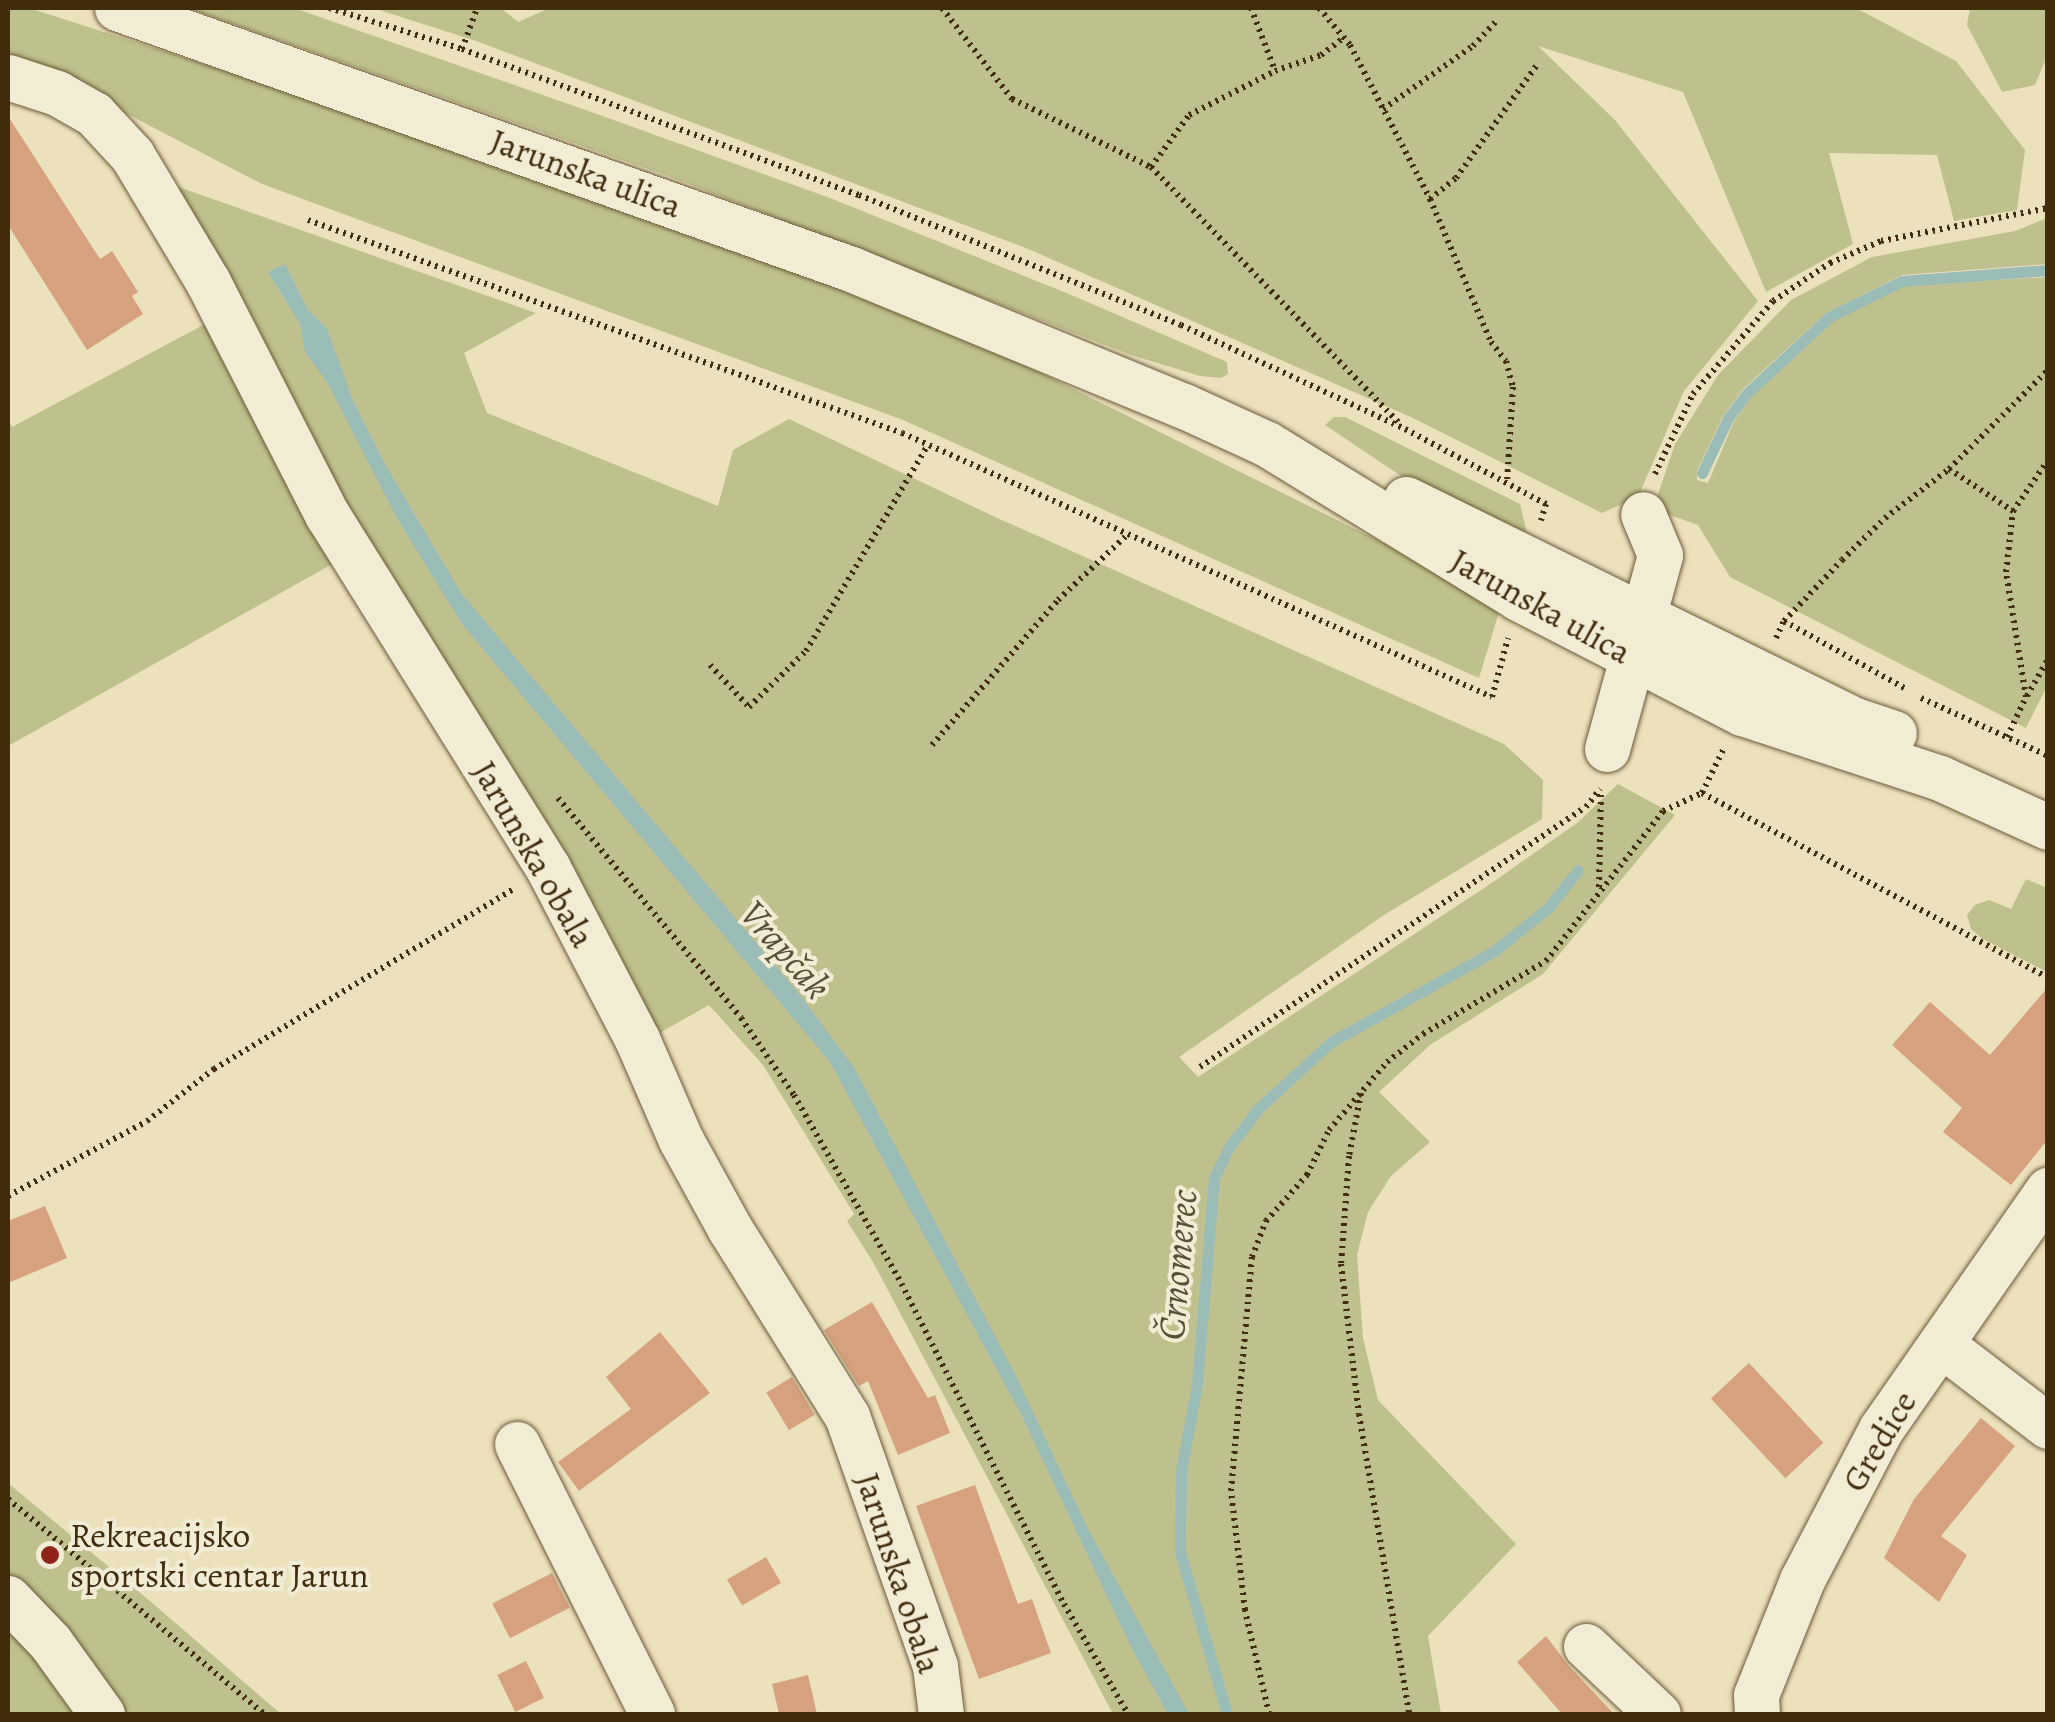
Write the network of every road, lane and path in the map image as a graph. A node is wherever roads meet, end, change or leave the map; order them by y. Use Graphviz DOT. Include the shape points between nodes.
graph roads {
  1 [pos="117,8"];
  2 [pos="329,8"];
  3 [pos="477,8"];
  4 [pos="942,8"];
  5 [pos="1252,8"];
  6 [pos="1319,8"];
  7 [pos="1495,22"];
  8 [pos="1345,37"];
  9 [pos="462,48"];
  10 [pos="1537,65"];
  11 [pos="1274,71"];
  12 [pos="8,77"];
  13 [pos="1384,109"];
  14 [pos="1151,167"];
  15 [pos="1430,198"];
  16 [pos="2048,208"];
  17 [pos="308,220"];
  18 [pos="2048,370"];
  19 [pos="1405,429"];
  20 [pos="928,445"];
  21 [pos="2048,460"];
  22 [pos="1948,469"];
  23 [pos="1507,483"];
  24 [pos="1546,504"];
  25 [pos="2013,512"];
  26 [pos="1643,514"];
  27 [pos="1128,534"];
  28 [pos="1784,621"];
  29 [pos="1510,631"];
  30 [pos="1636,636"];
  31 [pos="1776,638"];
  32 [pos="2048,658"];
  33 [pos="710,665"];
  34 [pos="2026,697"];
  35 [pos="1732,732"];
  36 [pos="2008,737"];
  37 [pos="932,745"];
  38 [pos="2048,756"];
  39 [pos="1604,769"];
  40 [pos="546,784"];
  41 [pos="1702,793"];
  42 [pos="2048,797"];
  43 [pos="2048,828"];
  44 [pos="548,868"];
  45 [pos="1599,890"];
  46 [pos="2048,978"];
  47 [pos="1200,1068"];
  48 [pos="1362,1092"];
  49 [pos="2048,1190"];
  50 [pos="8,1196"];
  51 [pos="1940,1344"];
  52 [pos="2048,1426"];
  53 [pos="518,1444"];
  54 [pos="8,1499"];
  55 [pos="8,1598"];
  56 [pos="1586,1646"];
  57 [pos="102,1714"];
  58 [pos="264,1714"];
  59 [pos="652,1714"];
  60 [pos="940,1714"];
  61 [pos="1128,1714"];
  62 [pos="1269,1714"];
  63 [pos="1409,1714"];
  64 [pos="1658,1714"];
  65 [pos="1757,1714"];
  1 -- 30 [label="street, Jarunska ulica" via="851,269 1050,350 1119,362 1224,396 1333,448"];
  2 -- 9 [label="path"];
  3 -- 9 [label="path"];
  4 -- 14 [label="path" via="1012,99"];
  5 -- 11 [label="path"];
  6 -- 8 [label="path"];
  7 -- 13 [label="path" via="1474,46"];
  8 -- 11 [label="path" via="1301,64"];
  8 -- 13 [label="path"];
  9 -- 19 [label="path" via="1181,325"];
  10 -- 15 [label="path" via="1456,178"];
  11 -- 14 [label="path" via="1189,115"];
  12 -- 44 [label="street, Jarunska obala" via="94,114 132,155 208,282 328,516"];
  13 -- 15 [label="path"];
  14 -- 19 [label="path"];
  15 -- 23 [label="path" via="1513,387"];
  16 -- 26 [label="path" via="1881,241 1830,263 1773,301 1692,394 1657,464"];
  17 -- 20 [label="path"];
  18 -- 22 [label="path"];
  19 -- 23 [label="path"];
  20 -- 27 [label="path"];
  20 -- 33 [label="path" via="806,651 750,707"];
  21 -- 25 [label="path"];
  22 -- 25 [label="path"];
  22 -- 28 [label="path" via="1885,518"];
  23 -- 24 [label="path"];
  25 -- 34 [label="path" via="2006,572"];
  26 -- 30 [label="street" via="1660,555"];
  27 -- 29 [label="path" via="1492,697"];
  27 -- 37 [label="path" via="1058,600"];
  28 -- 31 [label="path"];
  28 -- 36 [label="path"];
  30 -- 39 [label="street"];
  30 -- 42 [label="street, Jarunska ulica" via="1969,758"];
  30 -- 43 [label="street, Jarunska ulica" via="1742,713 1940,778"];
  32 -- 34 [label="path"];
  34 -- 36 [label="path"];
  35 -- 41 [label="path"];
  36 -- 38 [label="path"];
  39 -- 45 [label="path"];
  39 -- 47 [label="path" via="1586,807"];
  40 -- 61 [label="path" via="741,1018 794,1096 898,1277 1064,1604"];
  41 -- 45 [label="path" via="1662,811"];
  41 -- 46 [label="path"];
  44 -- 50 [label="path" via="214,1069 148,1122"];
  44 -- 60 [label="street, Jarunska obala" via="637,1038 681,1140 846,1416 935,1666"];
  45 -- 48 [label="path" via="1546,961 1423,1034"];
  48 -- 62 [label="path" via="1329,1130 1307,1176 1266,1221 1252,1257 1231,1491 1245,1610"];
  48 -- 63 [label="path" via="1349,1156 1341,1264"];
  49 -- 51 [label="street, Gredice"];
  51 -- 52 [label="street"];
  51 -- 65 [label="street, Gredice" via="1881,1429 1802,1580 1756,1695"];
  53 -- 59 [label="street"];
  54 -- 58 [label="path"];
  55 -- 57 [label="street"];
  56 -- 64 [label="street"];
}
